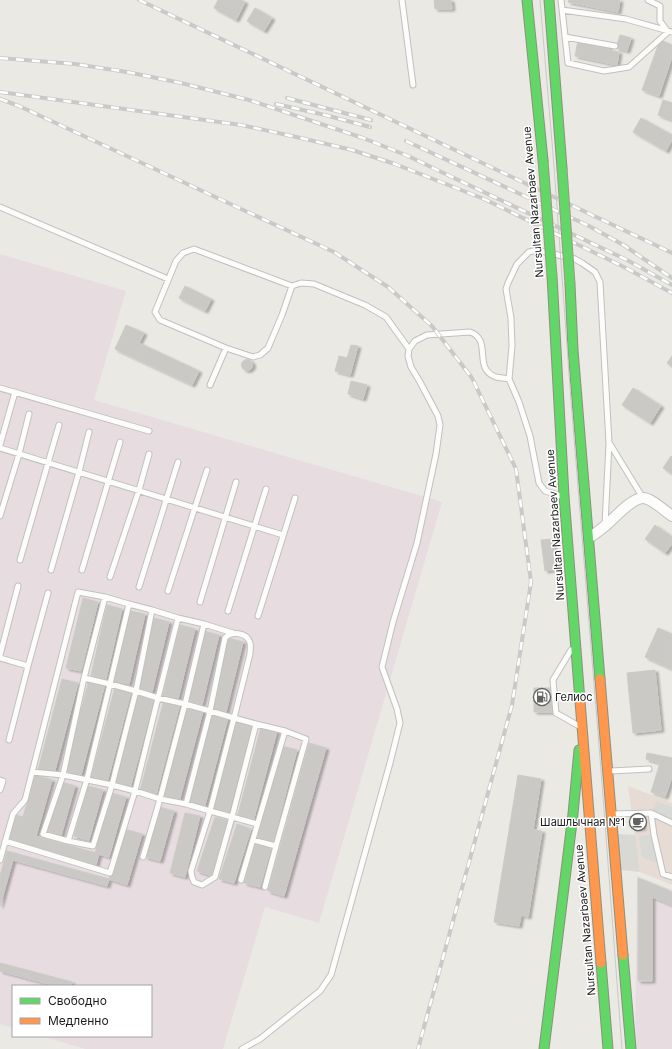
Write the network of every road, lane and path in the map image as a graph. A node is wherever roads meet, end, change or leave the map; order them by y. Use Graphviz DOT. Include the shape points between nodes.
graph roads {
  1 [pos="402,0"];
  2 [pos="527,0"];
  3 [pos="549,0"];
  4 [pos="561,0"];
  5 [pos="648,0"];
  6 [pos="562,10"];
  7 [pos="670,32"];
  8 [pos="565,37"];
  9 [pos="615,46"];
  10 [pos="413,85"];
  11 [pos="0,207"];
  12 [pos="168,279"];
  13 [pos="292,286"];
  14 [pos="226,348"];
  15 [pos="409,349"];
  16 [pos="493,368"];
  17 [pos="489,373"];
  18 [pos="508,379"];
  19 [pos="210,385"];
  20 [pos="0,388"];
  21 [pos="15,392"];
  22 [pos="29,414"];
  23 [pos="58,425"];
  24 [pos="149,431"];
  25 [pos="89,432"];
  26 [pos="120,442"];
  27 [pos="609,443"];
  28 [pos="0,447"];
  29 [pos="19,454"];
  30 [pos="149,454"];
  31 [pos="178,462"];
  32 [pos="49,463"];
  33 [pos="207,470"];
  34 [pos="79,472"];
  35 [pos="108,481"];
  36 [pos="236,482"];
  37 [pos="266,489"];
  38 [pos="139,490"];
  39 [pos="564,496"];
  40 [pos="295,498"];
  41 [pos="644,498"];
  42 [pos="168,499"];
  43 [pos="196,508"];
  44 [pos="0,516"];
  45 [pos="672,516"];
  46 [pos="226,517"];
  47 [pos="255,526"];
  48 [pos="605,526"];
  49 [pos="283,535"];
  50 [pos="590,537"];
  51 [pos="20,560"];
  52 [pos="51,570"];
  53 [pos="82,570"];
  54 [pos="110,577"];
  55 [pos="18,586"];
  56 [pos="140,587"];
  57 [pos="168,591"];
  58 [pos="48,593"];
  59 [pos="105,598"];
  60 [pos="200,602"];
  61 [pos="129,604"];
  62 [pos="152,610"];
  63 [pos="228,611"];
  64 [pos="258,616"];
  65 [pos="178,618"];
  66 [pos="204,624"];
  67 [pos="234,633"];
  68 [pos="576,643"];
  69 [pos="0,656"];
  70 [pos="28,666"];
  71 [pos="84,678"];
  72 [pos="110,684"];
  73 [pos="136,691"];
  74 [pos="158,698"];
  75 [pos="185,704"];
  76 [pos="210,711"];
  77 [pos="234,718"];
  78 [pos="256,724"];
  79 [pos="582,727"];
  80 [pos="285,731"];
  81 [pos="9,740"];
  82 [pos="649,769"];
  83 [pos="608,771"];
  84 [pos="32,772"];
  85 [pos="63,775"];
  86 [pos="0,780"];
  87 [pos="87,780"];
  88 [pos="112,786"];
  89 [pos="0,790"];
  90 [pos="135,791"];
  91 [pos="160,799"];
  92 [pos="186,804"];
  93 [pos="210,811"];
  94 [pos="651,813"];
  95 [pos="611,814"];
  96 [pos="232,817"];
  97 [pos="672,823"];
  98 [pos="257,824"];
  99 [pos="253,840"];
  100 [pos="5,841"];
  101 [pos="68,841"];
  102 [pos="276,846"];
  103 [pos="143,857"];
  104 [pos="0,860"];
  105 [pos="672,877"];
  106 [pos="241,880"];
  107 [pos="265,887"];
  108 [pos="242,1049"];
  109 [pos="544,1049"];
  110 [pos="608,1049"];
  111 [pos="631,1049"];
  1 -- 10 [label="lane"];
  2 -- 39 [label="main road, Nursultan Nazarbaev Avenue, bridge" via="552,276"];
  3 -- 50 [label="main road, bridge" via="573,350"];
  4 -- 6 [label="lane"];
  5 -- 7 [label="lane" via="660,6 660,21"];
  6 -- 7 [label="lane" via="626,19"];
  6 -- 8 [label="lane"];
  7 -- 8 [label="lane" via="629,67 604,70 568,63"];
  8 -- 9 [label="lane"];
  11 -- 12 [label="lane"];
  12 -- 13 [label="lane" via="176,261 183,253 194,249"];
  12 -- 14 [label="lane" via="155,312 160,320"];
  13 -- 14 [label="lane" via="268,348 254,357"];
  13 -- 15 [label="lane" via="301,283 314,284 365,305 386,317"];
  14 -- 19 [label="lane"];
  15 -- 17 [label="lane" via="415,341 427,335 470,332 477,334 481,340 484,366"];
  15 -- 108 [label="lane" via="411,367 438,416 440,426 417,543 382,667 400,723 331,975 320,991 260,1039"];
  16 -- 17 [label="lane"];
  17 -- 18 [label="lane"];
  18 -- 27 [label="lane" via="512,346 506,289 517,264 529,252 537,250 575,260 590,268 598,277 601,287"];
  18 -- 39 [label="lane" via="530,436 539,482 545,490"];
  20 -- 21 [label="lane"];
  21 -- 24 [label="lane"];
  21 -- 28 [label="lane"];
  22 -- 29 [label="lane"];
  23 -- 32 [label="lane"];
  25 -- 34 [label="lane"];
  26 -- 35 [label="lane"];
  27 -- 41 [label="lane"];
  27 -- 48 [label="lane"];
  28 -- 29 [label="lane"];
  29 -- 32 [label="lane"];
  29 -- 44 [label="lane"];
  30 -- 38 [label="lane"];
  31 -- 42 [label="lane"];
  32 -- 34 [label="lane"];
  32 -- 51 [label="lane"];
  33 -- 43 [label="lane"];
  34 -- 35 [label="lane"];
  34 -- 52 [label="lane"];
  35 -- 38 [label="lane"];
  35 -- 53 [label="lane"];
  36 -- 46 [label="lane"];
  37 -- 47 [label="lane"];
  38 -- 42 [label="lane"];
  38 -- 54 [label="lane"];
  39 -- 68 [label="main road, Nursultan Nazarbaev Avenue"];
  40 -- 49 [label="lane"];
  41 -- 45 [label="street"];
  41 -- 48 [label="street" via="631,503"];
  42 -- 43 [label="lane"];
  42 -- 56 [label="lane"];
  43 -- 46 [label="lane"];
  43 -- 57 [label="lane"];
  46 -- 47 [label="lane"];
  46 -- 60 [label="lane"];
  47 -- 49 [label="lane"];
  47 -- 63 [label="lane"];
  48 -- 50 [label="street"];
  49 -- 64 [label="lane"];
  50 -- 83 [label="main road"];
  55 -- 69 [label="lane"];
  58 -- 70 [label="lane"];
  59 -- 61 [label="lane"];
  59 -- 71 [label="lane"];
  59 -- 84 [label="lane" via="78,592"];
  61 -- 62 [label="lane"];
  61 -- 72 [label="lane"];
  62 -- 65 [label="lane"];
  62 -- 73 [label="lane"];
  65 -- 66 [label="lane"];
  65 -- 74 [label="lane"];
  66 -- 67 [label="lane"];
  66 -- 75 [label="lane"];
  67 -- 76 [label="lane" via="225,638"];
  67 -- 77 [label="lane" via="246,636 250,643 250,654"];
  68 -- 79 [label="main road, Nursultan Nazarbaev Avenue"];
  68 -- 79 [label="lane" via="553,680 556,713"];
  69 -- 70 [label="lane"];
  70 -- 81 [label="lane"];
  71 -- 72 [label="lane"];
  71 -- 85 [label="lane"];
  72 -- 73 [label="lane"];
  72 -- 87 [label="lane"];
  73 -- 74 [label="lane"];
  73 -- 88 [label="lane"];
  74 -- 75 [label="lane"];
  74 -- 90 [label="lane"];
  75 -- 76 [label="lane"];
  75 -- 91 [label="lane"];
  76 -- 77 [label="lane"];
  76 -- 92 [label="lane"];
  77 -- 78 [label="lane"];
  77 -- 93 [label="lane"];
  78 -- 80 [label="lane"];
  78 -- 96 [label="lane"];
  79 -- 109 [label="main road" via="574,814"];
  79 -- 110 [label="main road, Nursultan Nazarbaev Avenue"];
  80 -- 98 [label="lane"];
  80 -- 102 [label="lane" via="306,739"];
  82 -- 83 [label="lane"];
  83 -- 95 [label="main road"];
  84 -- 85 [label="lane"];
  84 -- 100 [label="lane" via="25,800 13,814"];
  85 -- 87 [label="lane"];
  85 -- 101 [label="lane" via="43,834"];
  86 -- 89 [label="lane" via="3,781"];
  87 -- 88 [label="lane"];
  87 -- 101 [label="lane"];
  88 -- 90 [label="lane"];
  88 -- 101 [label="lane" via="93,846"];
  90 -- 91 [label="lane"];
  90 -- 100 [label="lane" via="110,873"];
  91 -- 92 [label="lane"];
  91 -- 103 [label="lane"];
  92 -- 93 [label="lane"];
  93 -- 96 [label="lane"];
  93 -- 96 [label="lane" via="191,871 194,882 202,885 215,877"];
  94 -- 95 [label="lane"];
  94 -- 97 [label="lane"];
  94 -- 105 [label="lane" via="663,874"];
  95 -- 111 [label="main road"];
  96 -- 98 [label="lane"];
  98 -- 99 [label="lane"];
  99 -- 102 [label="lane"];
  99 -- 106 [label="lane"];
  100 -- 104 [label="lane"];
  102 -- 107 [label="lane"];
}
